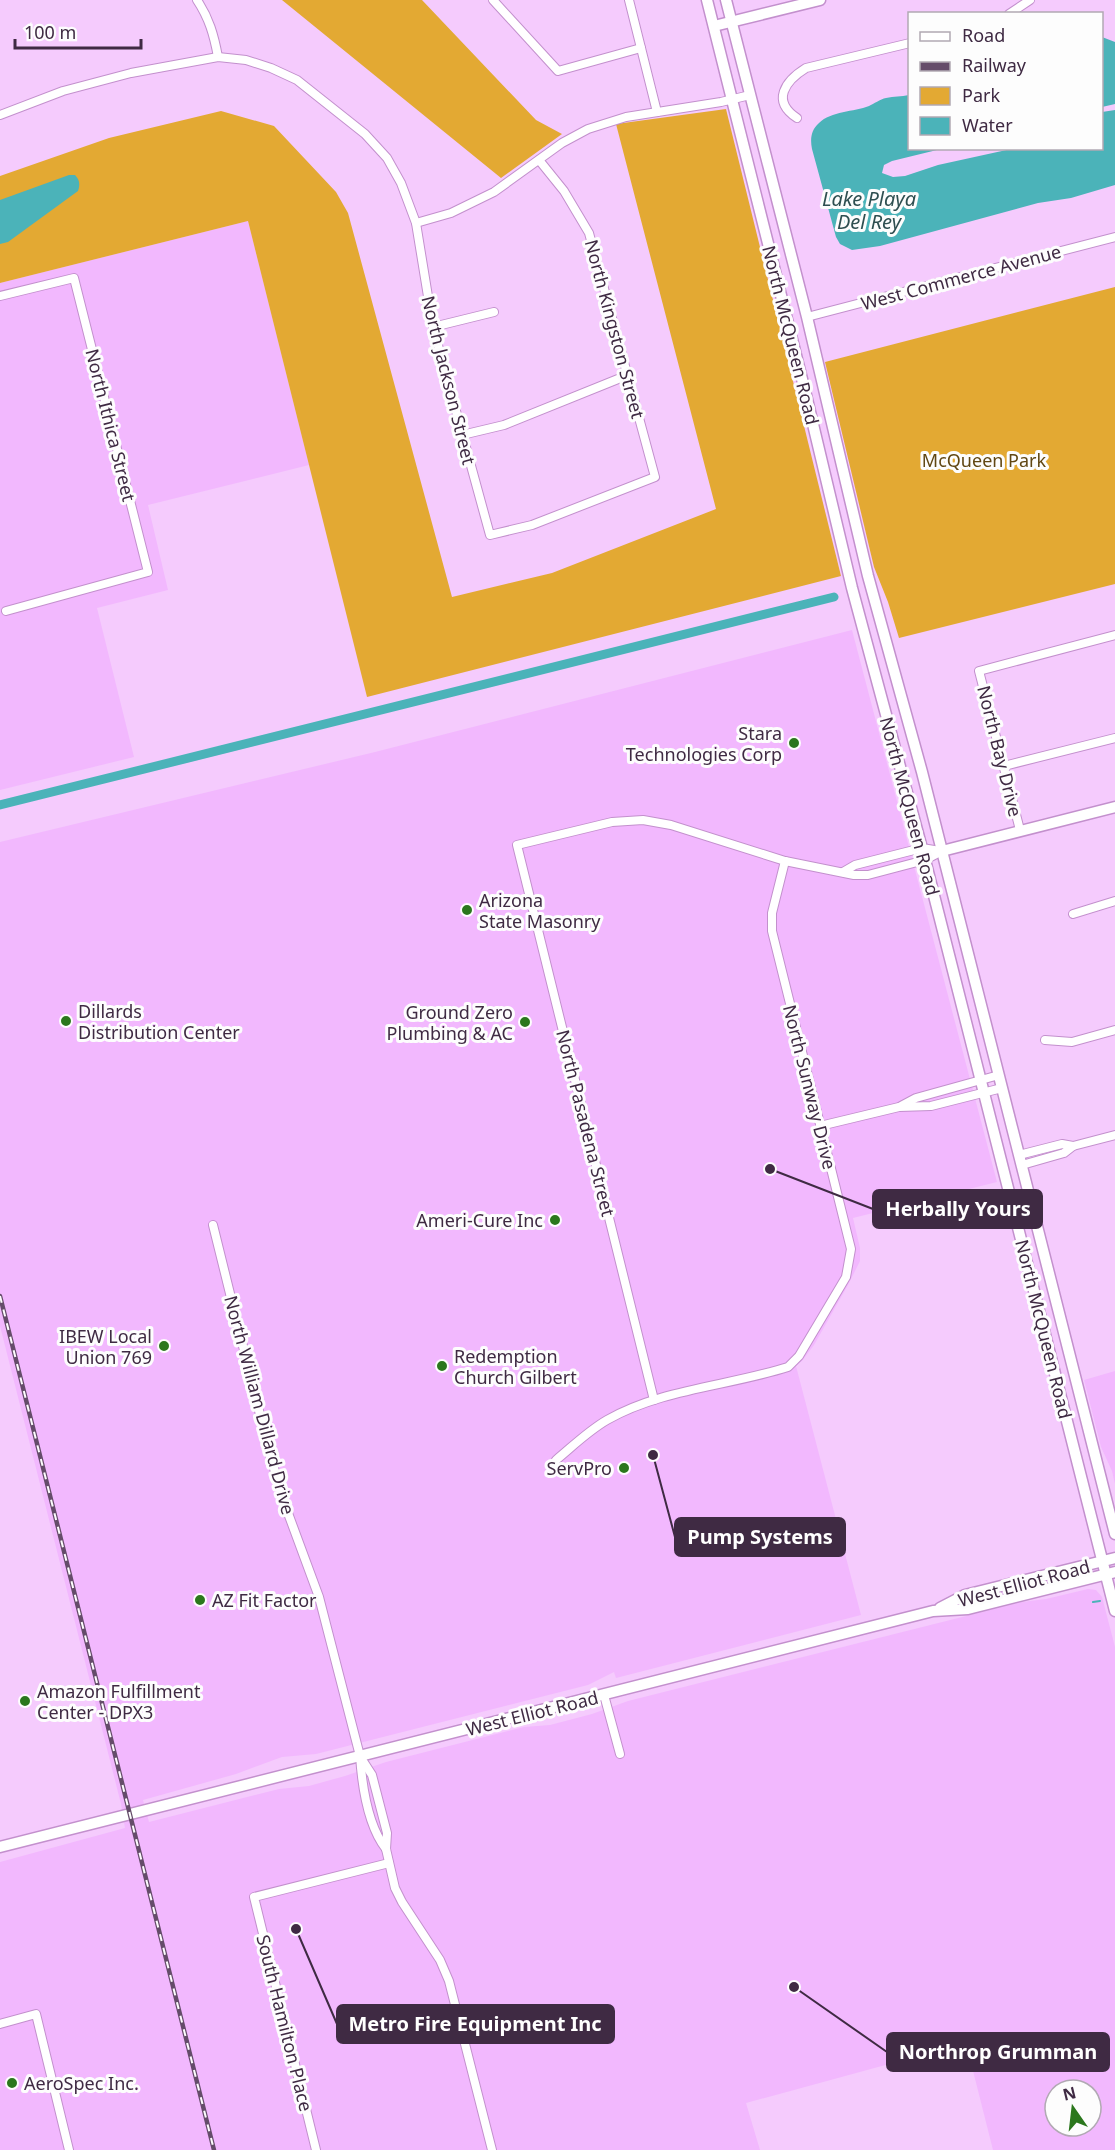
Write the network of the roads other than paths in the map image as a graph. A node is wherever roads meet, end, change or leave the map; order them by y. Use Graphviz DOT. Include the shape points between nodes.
graph roads {
  1 [pos="197,0"];
  2 [pos="493,0"];
  3 [pos="629,0"];
  4 [pos="707,0"];
  5 [pos="726,0"];
  6 [pos="820,0"];
  7 [pos="1030,0"];
  8 [pos="802,2"];
  9 [pos="1012,12"];
  10 [pos="732,22"];
  11 [pos="714,26"];
  12 [pos="908,43"];
  13 [pos="641,48"];
  14 [pos="218,57"];
  15 [pos="750,95"];
  16 [pos="732,99"];
  17 [pos="657,112"];
  18 [pos="0,115"];
  19 [pos="797,118"];
  20 [pos="539,160"];
  21 [pos="416,223"];
  22 [pos="1115,237"];
  23 [pos="0,297"];
  24 [pos="494,312"];
  25 [pos="807,317"];
  26 [pos="433,327"];
  27 [pos="628,375"];
  28 [pos="826,394"];
  29 [pos="807,399"];
  30 [pos="462,435"];
  31 [pos="490,536"];
  32 [pos="870,584"];
  33 [pos="852,588"];
  34 [pos="6,611"];
  35 [pos="1115,635"];
  36 [pos="1115,738"];
  37 [pos="1004,766"];
  38 [pos="1115,807"];
  39 [pos="1020,830"];
  40 [pos="922,848"];
  41 [pos="942,851"];
  42 [pos="925,860"];
  43 [pos="785,861"];
  44 [pos="843,872"];
  45 [pos="1115,901"];
  46 [pos="1073,914"];
  47 [pos="1115,1030"];
  48 [pos="1046,1040"];
  49 [pos="999,1075"];
  50 [pos="980,1080"];
  51 [pos="1002,1088"];
  52 [pos="984,1093"];
  53 [pos="899,1107"];
  54 [pos="820,1126"];
  55 [pos="1115,1135"];
  56 [pos="1055,1146"];
  57 [pos="1073,1146"];
  58 [pos="1057,1155"];
  59 [pos="1020,1160"];
  60 [pos="213,1225"];
  61 [pos="1061,1319"];
  62 [pos="1042,1323"];
  63 [pos="654,1400"];
  64 [pos="556,1460"];
  65 [pos="1115,1534"];
  66 [pos="1115,1558"];
  67 [pos="1102,1562"];
  68 [pos="1110,1574"];
  69 [pos="933,1611"];
  70 [pos="1115,1611"];
  71 [pos="604,1695"];
  72 [pos="620,1754"];
  73 [pos="360,1756"];
  74 [pos="0,1847"];
  75 [pos="389,1863"];
  76 [pos="0,2024"];
  77 [pos="69,2150"];
  78 [pos="316,2150"];
  79 [pos="492,2150"];
  1 -- 14 [label="street" via="214,34"];
  2 -- 13 [label="street" via="558,71"];
  3 -- 13 [label="street"];
  4 -- 11 [label="main road, North McQueen Road"];
  5 -- 10 [label="main road, North McQueen Road"];
  6 -- 8 [label="main road"];
  7 -- 9 [label="street"];
  8 -- 10 [label="main road"];
  10 -- 11 [label="main road"];
  10 -- 15 [label="main road, North McQueen Road"];
  11 -- 16 [label="main road, North McQueen Road"];
  12 -- 19 [label="street" via="806,68 793,76 782,102 786,111"];
  13 -- 17 [label="street"];
  14 -- 18 [label="street, North Jackson Street" via="75,88"];
  14 -- 21 [label="street, North Jackson Street" via="246,60 297,80 365,134 387,158"];
  15 -- 16 [label="street"];
  15 -- 25 [label="main road, North McQueen Road"];
  16 -- 17 [label="street"];
  16 -- 29 [label="main road, North McQueen Road"];
  17 -- 20 [label="street" via="588,129"];
  20 -- 21 [label="street" via="494,192 452,213"];
  20 -- 27 [label="street, North Kingston Street" via="564,191 589,233"];
  21 -- 26 [label="street, North Jackson Street"];
  22 -- 25 [label="street, West Commerce Avenue"];
  23 -- 34 [label="street, North Ithica Street" via="74,278 148,572"];
  24 -- 26 [label="street"];
  25 -- 28 [label="main road, North McQueen Road"];
  26 -- 30 [label="street, North Jackson Street"];
  27 -- 30 [label="street" via="504,425"];
  27 -- 31 [label="street, North Kingston Street" via="655,477 532,525"];
  28 -- 29 [label="main road"];
  28 -- 32 [label="main road, North McQueen Road"];
  29 -- 33 [label="main road, North McQueen Road"];
  30 -- 31 [label="street, North Jackson Street"];
  32 -- 33 [label="main road"];
  32 -- 41 [label="main road, North McQueen Road"];
  33 -- 40 [label="main road, North McQueen Road"];
  35 -- 37 [label="street, North Bay Drive" via="979,671"];
  36 -- 37 [label="street"];
  37 -- 39 [label="street, North Bay Drive"];
  38 -- 39 [label="main road"];
  39 -- 41 [label="main road"];
  40 -- 41 [label="street"];
  40 -- 42 [label="main road, North McQueen Road"];
  40 -- 44 [label="street" via="855,865"];
  41 -- 42 [label="street"];
  41 -- 49 [label="main road, North McQueen Road"];
  42 -- 44 [label="street" via="868,875"];
  42 -- 50 [label="main road, North McQueen Road"];
  43 -- 44 [label="street"];
  43 -- 54 [label="street, North Sunway Drive" via="772,913 772,931"];
  43 -- 63 [label="street, North Pasadena Street" via="643,820 612,822 517,845"];
  45 -- 46 [label="street"];
  47 -- 48 [label="street" via="1072,1042"];
  49 -- 50 [label="street"];
  49 -- 51 [label="main road, North McQueen Road"];
  50 -- 52 [label="main road, North McQueen Road"];
  50 -- 53 [label="street" via="916,1098"];
  51 -- 52 [label="street"];
  51 -- 59 [label="main road, North McQueen Road"];
  52 -- 53 [label="street" via="931,1106"];
  52 -- 62 [label="main road, North McQueen Road"];
  53 -- 54 [label="street"];
  54 -- 63 [label="street, North Sunway Drive" via="851,1249 846,1277 799,1356 788,1366"];
  55 -- 57 [label="street"];
  56 -- 57 [label="street"];
  56 -- 58 [label="street"];
  56 -- 59 [label="street"];
  57 -- 58 [label="street"];
  58 -- 59 [label="street"];
  59 -- 61 [label="main road, North McQueen Road"];
  60 -- 73 [label="street, North William Dillard Drive" via="270,1455 319,1597"];
  61 -- 62 [label="main road"];
  61 -- 65 [label="main road, North McQueen Road"];
  62 -- 67 [label="main road, North McQueen Road"];
  63 -- 64 [label="street, North Sunway Drive" via="608,1420"];
  66 -- 67 [label="main road, West Elliot Road"];
  67 -- 68 [label="main road, North McQueen Road"];
  67 -- 69 [label="main road, West Elliot Road" via="965,1595"];
  68 -- 69 [label="main road, West Elliot Road" via="968,1609"];
  68 -- 70 [label="main road, North McQueen Road"];
  69 -- 71 [label="main road, West Elliot Road"];
  71 -- 72 [label="street"];
  71 -- 73 [label="main road, West Elliot Road"];
  73 -- 74 [label="main road, West Elliot Road"];
  73 -- 75 [label="street, North William Dillard Drive" via="372,1775 387,1833"];
  75 -- 78 [label="street, South Hamilton Place" via="254,1897"];
  75 -- 79 [label="street, North William Dillard Drive" via="402,1902 450,1981"];
  76 -- 77 [label="street" via="36,2014"];
}
